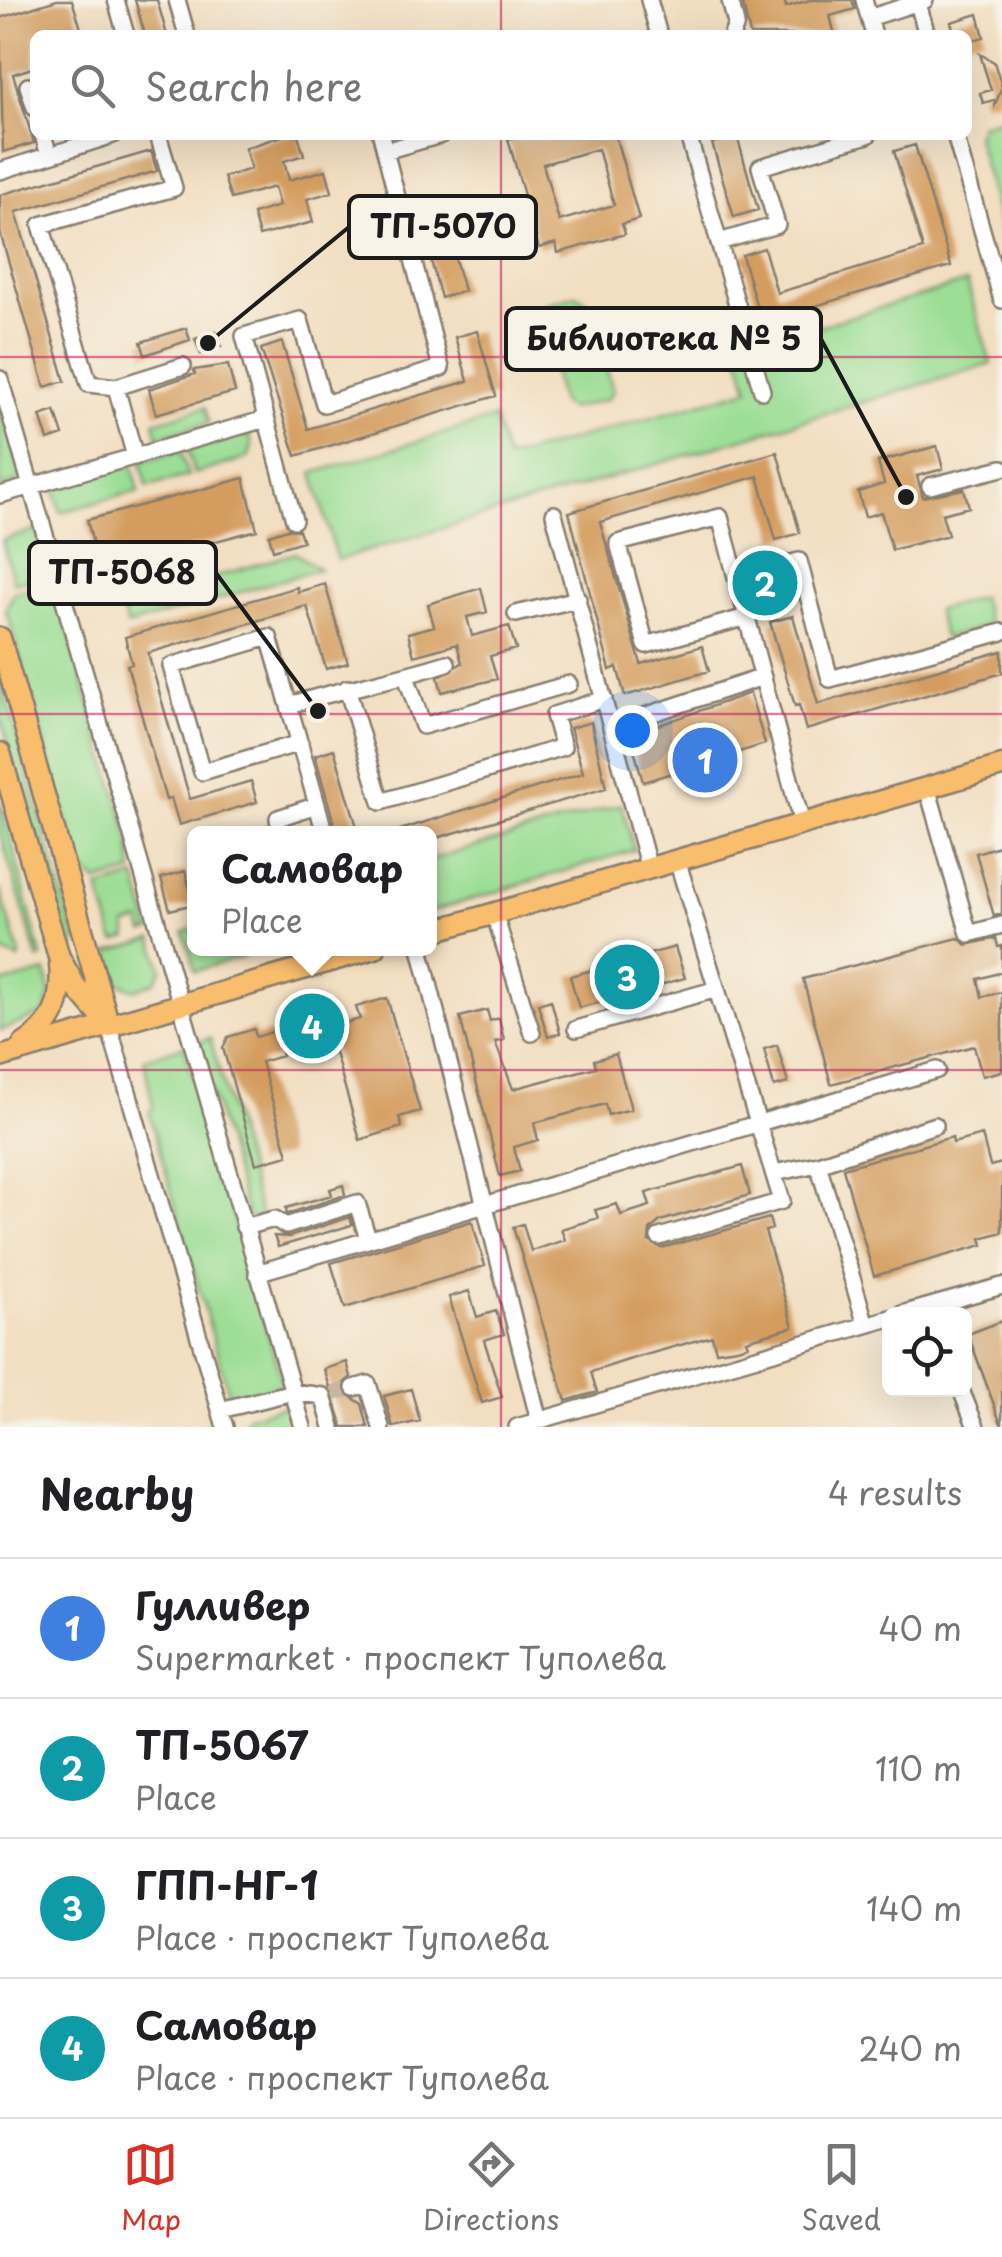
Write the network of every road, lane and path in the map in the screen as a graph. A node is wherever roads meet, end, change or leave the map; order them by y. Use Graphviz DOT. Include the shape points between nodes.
graph roads {
  1 [pos="116,0"];
  2 [pos="177,0"];
  3 [pos="649,0"];
  4 [pos="730,0"];
  5 [pos="864,0"];
  6 [pos="920,1"];
  7 [pos="869,18"];
  8 [pos="125,30"];
  9 [pos="186,30"];
  10 [pos="658,30"];
  11 [pos="734,30"];
  12 [pos="873,30"];
  13 [pos="926,30"];
  14 [pos="28,86"];
  15 [pos="30,92"];
  16 [pos="44,140"];
  17 [pos="97,140"];
  18 [pos="160,140"];
  19 [pos="689,140"];
  20 [pos="851,140"];
  21 [pos="957,140"];
  22 [pos="383,143"];
  23 [pos="49,155"];
  24 [pos="0,170"];
  25 [pos="719,242"];
  26 [pos="1002,300"];
  27 [pos="183,366"];
  28 [pos="0,380"];
  29 [pos="116,387"];
  30 [pos="762,392"];
  31 [pos="266,420"];
  32 [pos="135,457"];
  33 [pos="1002,468"];
  34 [pos="31,486"];
  35 [pos="930,486"];
  36 [pos="0,494"];
  37 [pos="554,514"];
  38 [pos="294,520"];
  39 [pos="736,578"];
  40 [pos="578,599"];
  41 [pos="516,614"];
  42 [pos="746,617"];
  43 [pos="1002,632"];
  44 [pos="0,638"];
  45 [pos="447,662"];
  46 [pos="406,676"];
  47 [pos="763,677"];
  48 [pos="569,684"];
  49 [pos="347,688"];
  50 [pos="604,699"];
  51 [pos="289,704"];
  52 [pos="611,727"];
  53 [pos="300,743"];
  54 [pos="0,753"];
  55 [pos="1002,766"];
  56 [pos="927,788"];
  57 [pos="317,805"];
  58 [pos="802,824"];
  59 [pos="279,826"];
  60 [pos="323,826"];
  61 [pos="677,860"];
  62 [pos="649,868"];
  63 [pos="494,914"];
  64 [pos="1002,925"];
  65 [pos="437,930"];
  66 [pos="344,956"];
  67 [pos="422,956"];
  68 [pos="59,958"];
  69 [pos="717,989"];
  70 [pos="181,1005"];
  71 [pos="109,1026"];
  72 [pos="576,1029"];
  73 [pos="532,1033"];
  74 [pos="4,1056"];
  75 [pos="936,1070"];
  76 [pos="759,1124"];
  77 [pos="935,1126"];
  78 [pos="818,1164"];
  79 [pos="774,1173"];
  80 [pos="484,1204"];
  81 [pos="244,1227"];
  82 [pos="659,1237"];
  83 [pos="368,1239"];
  84 [pos="257,1273"];
  85 [pos="1002,1286"];
  86 [pos="932,1307"];
  87 [pos="882,1320"];
  88 [pos="866,1325"];
  89 [pos="354,1388"];
  90 [pos="293,1392"];
  91 [pos="964,1397"];
  92 [pos="220,1410"];
  93 [pos="539,1420"];
  94 [pos="225,1427"];
  95 [pos="303,1427"];
  96 [pos="332,1427"];
  97 [pos="380,1427"];
  98 [pos="517,1427"];
  99 [pos="976,1427"];
  1 -- 8 [label="street"];
  2 -- 9 [label="street"];
  3 -- 10 [label="street"];
  4 -- 11 [label="street"];
  5 -- 7 [label="street"];
  6 -- 7 [label="street"];
  6 -- 13 [label="street"];
  7 -- 12 [label="street"];
  14 -- 15 [label="street"];
  16 -- 23 [label="street"];
  17 -- 23 [label="street"];
  18 -- 29 [label="street" via="174,188 40,225 89,384"];
  19 -- 25 [label="street"];
  20 -- 25 [label="street" via="760,167 777,225"];
  21 -- 26 [label="street"];
  22 -- 31 [label="street" via="441,368 324,404 300,320 244,336"];
  23 -- 24 [label="street"];
  25 -- 30 [label="street"];
  27 -- 29 [label="street"];
  28 -- 34 [label="street"];
  29 -- 32 [label="street"];
  31 -- 32 [label="street"];
  31 -- 38 [label="street"];
  32 -- 34 [label="street"];
  33 -- 35 [label="street"];
  34 -- 36 [label="street"];
  34 -- 70 [label="street"];
  37 -- 40 [label="street"];
  39 -- 42 [label="street"];
  39 -- 42 [label="street" via="720,517 618,543 646,645"];
  39 -- 43 [label="street" via="798,560 830,679"];
  40 -- 41 [label="street"];
  40 -- 50 [label="street"];
  42 -- 47 [label="street"];
  44 -- 71 [label="main road"];
  45 -- 46 [label="street"];
  46 -- 48 [label="street" via="422,726"];
  46 -- 49 [label="street"];
  47 -- 52 [label="street"];
  47 -- 58 [label="street"];
  49 -- 50 [label="street" via="382,802 563,748 554,715"];
  49 -- 51 [label="street"];
  50 -- 52 [label="street"];
  51 -- 53 [label="street"];
  51 -- 53 [label="street" via="269,637 172,666 202,772"];
  52 -- 62 [label="street"];
  53 -- 57 [label="street"];
  54 -- 68 [label="main road"];
  55 -- 56 [label="main road"];
  56 -- 58 [label="main road"];
  56 -- 64 [label="street" via="968,934"];
  57 -- 59 [label="street" via="278,818"];
  57 -- 60 [label="street"];
  58 -- 61 [label="main road"];
  61 -- 62 [label="main road"];
  61 -- 69 [label="street"];
  62 -- 63 [label="main road"];
  63 -- 65 [label="main road"];
  63 -- 73 [label="street"];
  66 -- 70 [label="main road"];
  67 -- 80 [label="street"];
  68 -- 71 [label="main road"];
  68 -- 74 [label="main road" via="57,1010 48,1025"];
  69 -- 72 [label="street"];
  69 -- 76 [label="street"];
  70 -- 71 [label="main road"];
  70 -- 81 [label="street"];
  71 -- 74 [label="main road"];
  71 -- 92 [label="street"];
  75 -- 76 [label="street"];
  76 -- 79 [label="street"];
  76 -- 80 [label="street"];
  77 -- 78 [label="street"];
  78 -- 79 [label="street"];
  78 -- 88 [label="street"];
  79 -- 82 [label="street" via="782,1201"];
  80 -- 83 [label="street"];
  80 -- 93 [label="street"];
  81 -- 83 [label="street" via="275,1218 286,1226 357,1203"];
  81 -- 84 [label="street"];
  83 -- 84 [label="street"];
  84 -- 90 [label="street"];
  85 -- 86 [label="street"];
  87 -- 88 [label="street"];
  88 -- 93 [label="street"];
  89 -- 97 [label="street" via="368,1384"];
  90 -- 92 [label="street"];
  90 -- 95 [label="street"];
  90 -- 96 [label="street" via="327,1395"];
  91 -- 99 [label="street"];
  92 -- 94 [label="street"];
  93 -- 98 [label="street"];
}
